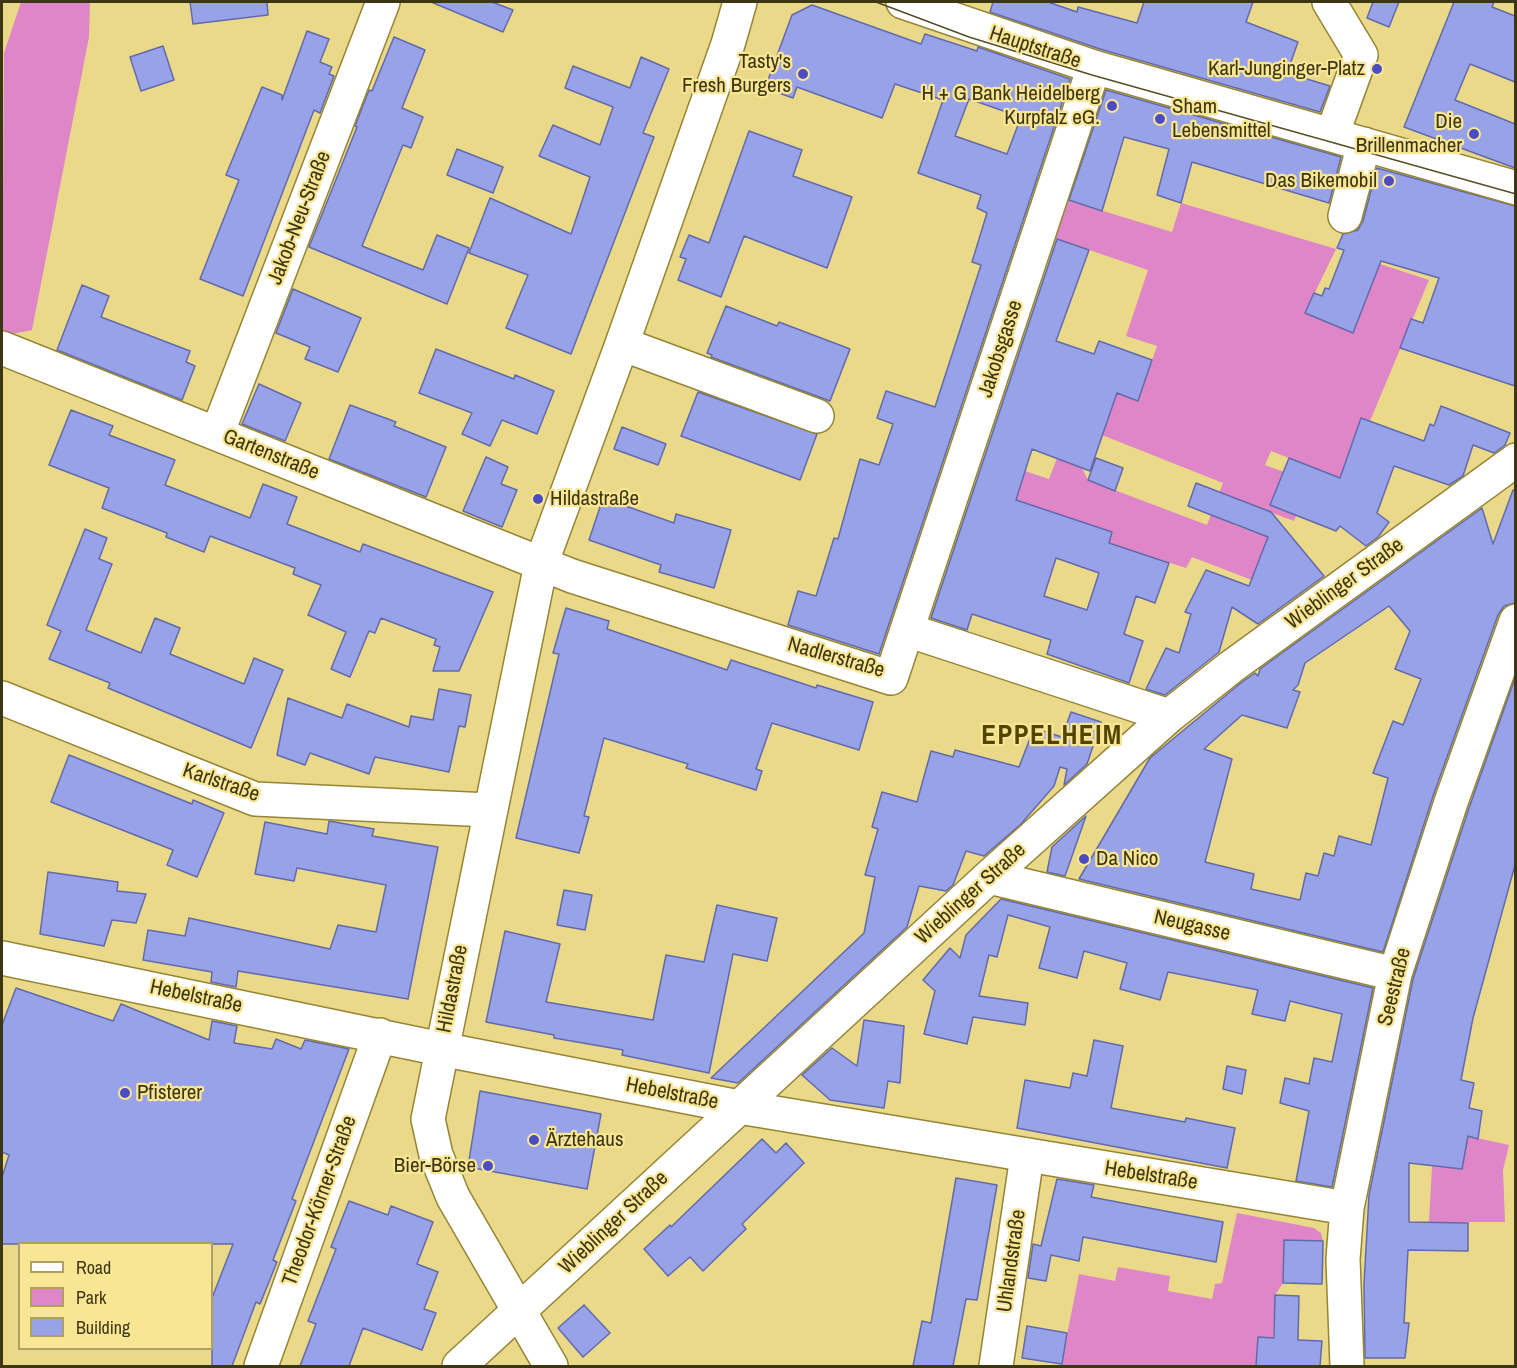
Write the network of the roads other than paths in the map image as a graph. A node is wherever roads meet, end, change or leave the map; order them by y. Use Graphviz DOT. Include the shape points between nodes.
graph roads {
  1 [pos="383,2"];
  2 [pos="740,2"];
  3 [pos="903,2"];
  4 [pos="1339,12"];
  5 [pos="1094,67"];
  6 [pos="1332,135"];
  7 [pos="1364,144"];
  8 [pos="1515,188"];
  9 [pos="1345,216"];
  10 [pos="622,344"];
  11 [pos="2,348"];
  12 [pos="817,416"];
  13 [pos="217,434"];
  14 [pos="1515,460"];
  15 [pos="541,564"];
  16 [pos="1515,621"];
  17 [pos="907,630"];
  18 [pos="2,698"];
  19 [pos="1169,716"];
  20 [pos="489,810"];
  21 [pos="989,877"];
  22 [pos="2,958"];
  23 [pos="1395,974"];
  24 [pos="380,1035"];
  25 [pos="441,1049"];
  26 [pos="739,1107"];
  27 [pos="1027,1156"];
  28 [pos="1347,1208"];
  29 [pos="518,1313"];
  30 [pos="261,1366"];
  31 [pos="459,1366"];
  32 [pos="551,1366"];
  33 [pos="996,1366"];
  34 [pos="1347,1366"];
  1 -- 13 [label="street, Jakob-Neu-Straße"];
  2 -- 10 [label="street, Hildastraße"];
  3 -- 5 [label="street, Hauptstraße"];
  4 -- 6 [label="street" via="1361,55"];
  5 -- 6 [label="street, Hauptstraße"];
  5 -- 17 [label="street, Jakobsgasse"];
  6 -- 7 [label="street, Hauptstraße"];
  7 -- 8 [label="street, Hauptstraße"];
  7 -- 9 [label="street"];
  10 -- 12 [label="street"];
  10 -- 15 [label="street, Hildastraße"];
  11 -- 13 [label="street, Gartenstraße"];
  13 -- 15 [label="street, Gartenstraße"];
  14 -- 19 [label="street, Wieblinger Straße"];
  15 -- 17 [label="street, Nadlerstraße" via="891,678"];
  15 -- 20 [label="street, Hildastraße"];
  16 -- 23 [label="street, Seestraße"];
  17 -- 19 [label="street"];
  18 -- 20 [label="street, Karlstraße" via="255,799"];
  19 -- 21 [label="street, Wieblinger Straße"];
  20 -- 25 [label="street, Hildastraße"];
  21 -- 23 [label="street, Neugasse"];
  21 -- 26 [label="street, Wieblinger Straße"];
  22 -- 24 [label="street, Hebelstraße"];
  23 -- 28 [label="street, Seestraße"];
  24 -- 25 [label="street, Hebelstraße"];
  24 -- 30 [label="street, Theodor-Körner-Straße"];
  25 -- 26 [label="street, Hebelstraße"];
  25 -- 29 [label="street, Hildastraße" via="428,1119 436,1155 453,1197"];
  26 -- 27 [label="street, Hebelstraße"];
  26 -- 29 [label="street, Wieblinger Straße"];
  27 -- 28 [label="street, Hebelstraße"];
  27 -- 33 [label="street, Uhlandstraße"];
  28 -- 34 [label="street, Seestraße" via="1343,1260"];
  29 -- 31 [label="street, Wieblinger Straße"];
  29 -- 32 [label="street, Hildastraße"];
}
